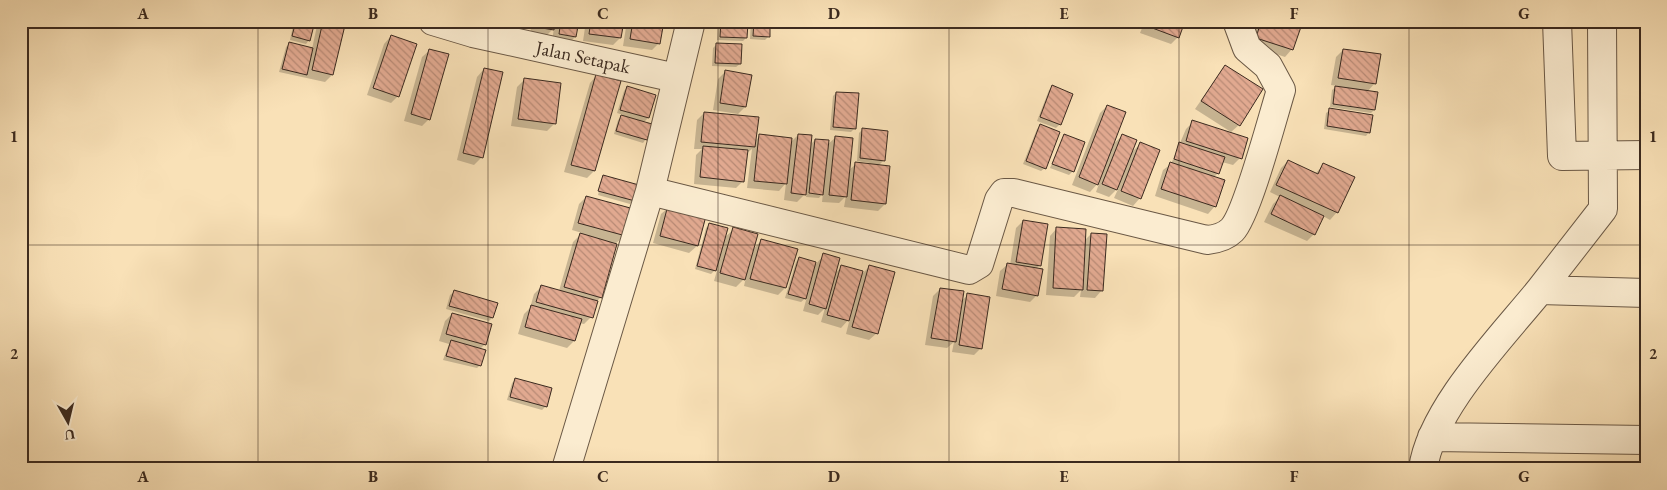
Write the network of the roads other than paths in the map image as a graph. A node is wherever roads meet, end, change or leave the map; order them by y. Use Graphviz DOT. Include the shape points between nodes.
graph roads {
  1 [pos="433,21"];
  2 [pos="691,21"];
  3 [pos="1237,21"];
  4 [pos="1557,21"];
  5 [pos="1602,21"];
  6 [pos="676,78"];
  7 [pos="1603,155"];
  8 [pos="1646,155"];
  9 [pos="650,191"];
  10 [pos="1540,290"];
  11 [pos="1646,294"];
  12 [pos="1432,437"];
  13 [pos="1646,440"];
  14 [pos="566,469"];
  15 [pos="1423,469"];
  1 -- 6 [label="street, Jalan Setapak" via="473,33"];
  2 -- 6 [label="street"];
  3 -- 9 [label="street" via="1247,48 1268,66 1281,90 1243,211 1233,229 1220,238 1207,240 1004,193 979,264 969,270"];
  4 -- 7 [label="street" via="1562,156"];
  5 -- 7 [label="street"];
  6 -- 9 [label="street"];
  7 -- 8 [label="street"];
  7 -- 10 [label="street" via="1603,209"];
  9 -- 14 [label="street"];
  10 -- 11 [label="street"];
  10 -- 12 [label="street" via="1456,393"];
  12 -- 13 [label="street"];
  12 -- 15 [label="street"];
}
